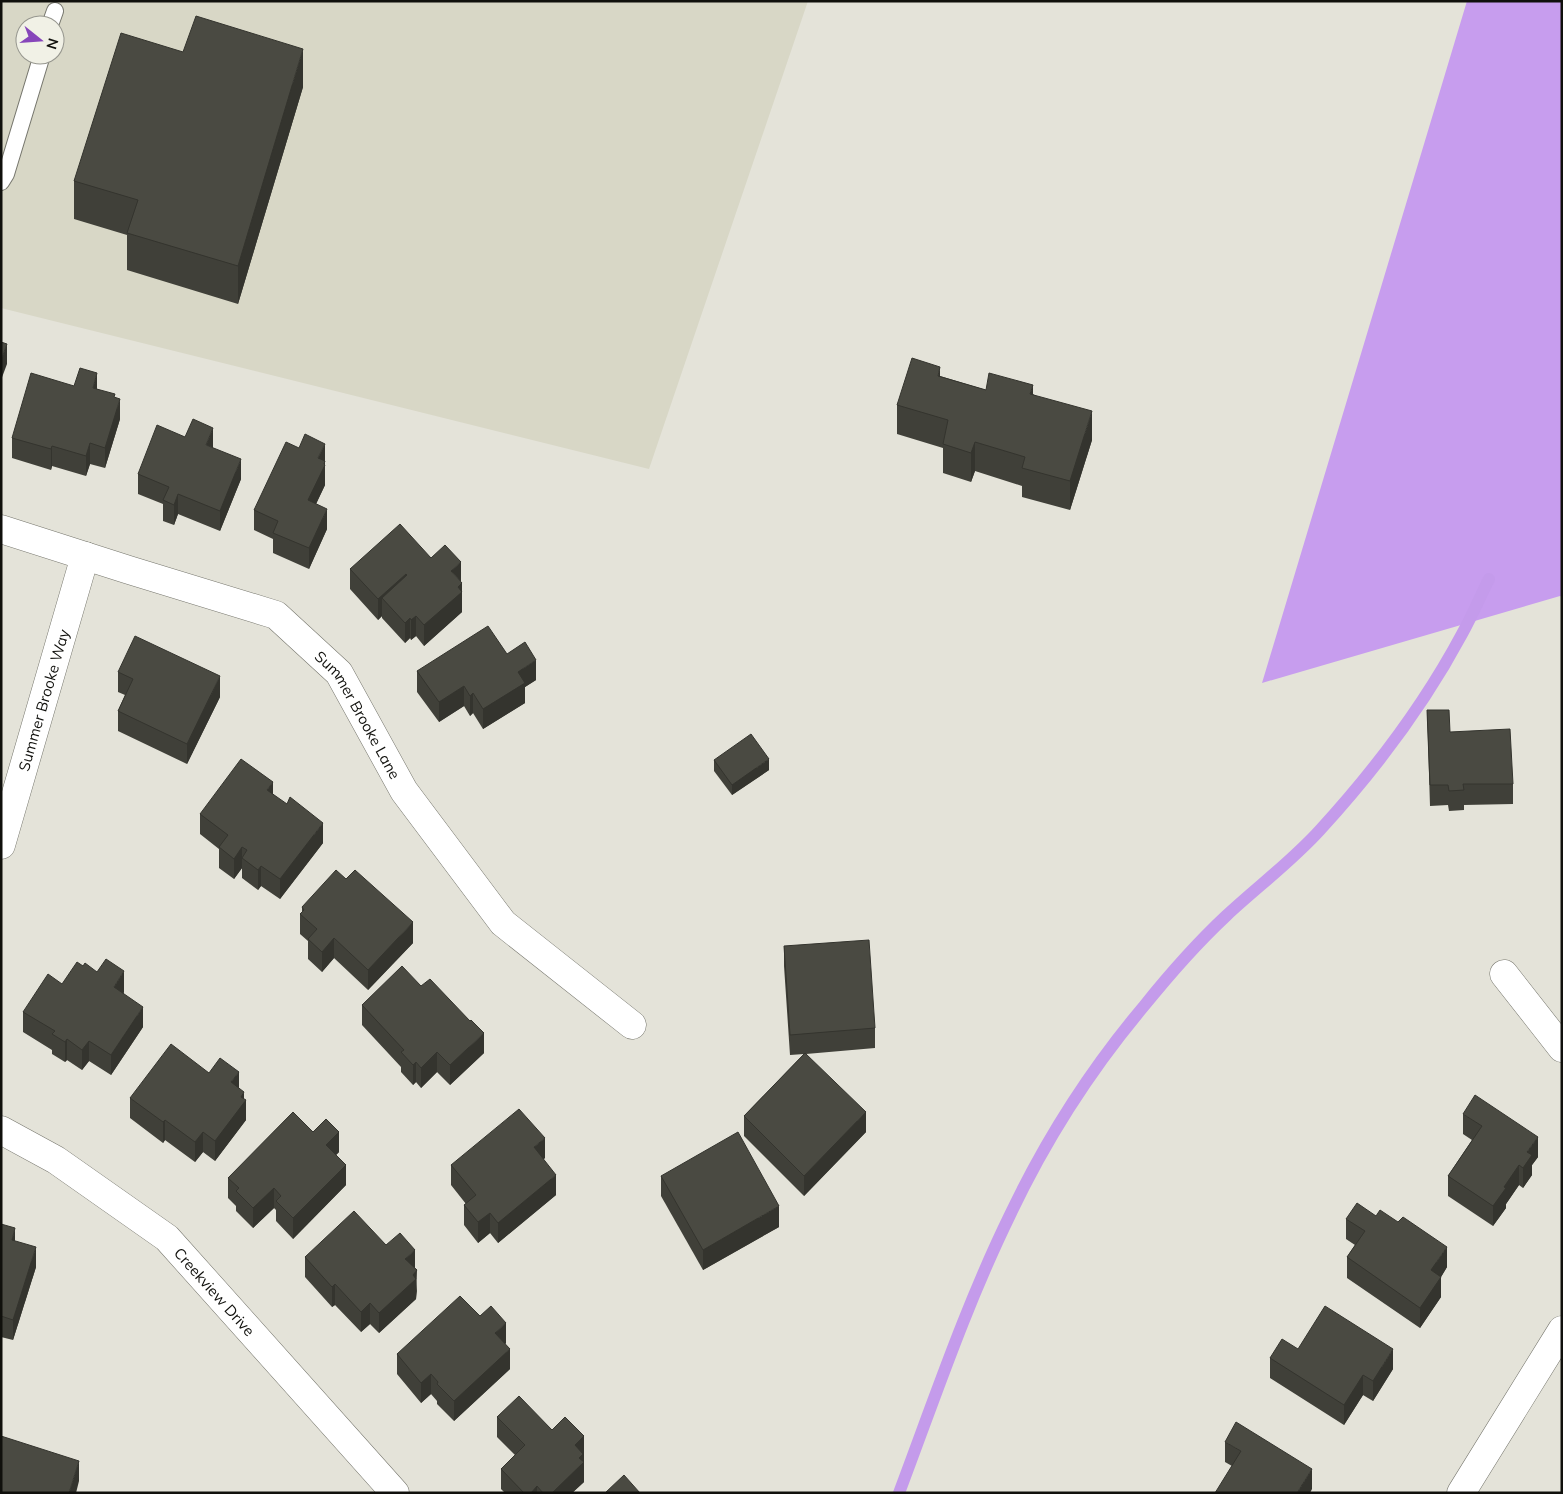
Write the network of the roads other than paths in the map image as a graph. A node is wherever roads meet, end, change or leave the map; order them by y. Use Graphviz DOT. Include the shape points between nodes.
graph roads {
  1 [pos="39,65"];
  2 [pos="1,182"];
  3 [pos="1,528"];
  4 [pos="85,556"];
  5 [pos="1,845"];
  6 [pos="1504,974"];
  7 [pos="632,1025"];
  8 [pos="1562,1048"];
  9 [pos="1,1130"];
  10 [pos="1562,1330"];
  11 [pos="395,1493"];
  12 [pos="1462,1493"];
  1 -- 2 [label="lane"];
  3 -- 4 [label="street, Summer Brooke Lane"];
  4 -- 5 [label="street, Summer Brooke Way"];
  4 -- 7 [label="street, Summer Brooke Lane" via="276,615 339,674 404,791 503,923"];
  6 -- 8 [label="street"];
  9 -- 11 [label="street, Creekview Drive" via="56,1160 167,1238"];
  10 -- 12 [label="street"];
}
